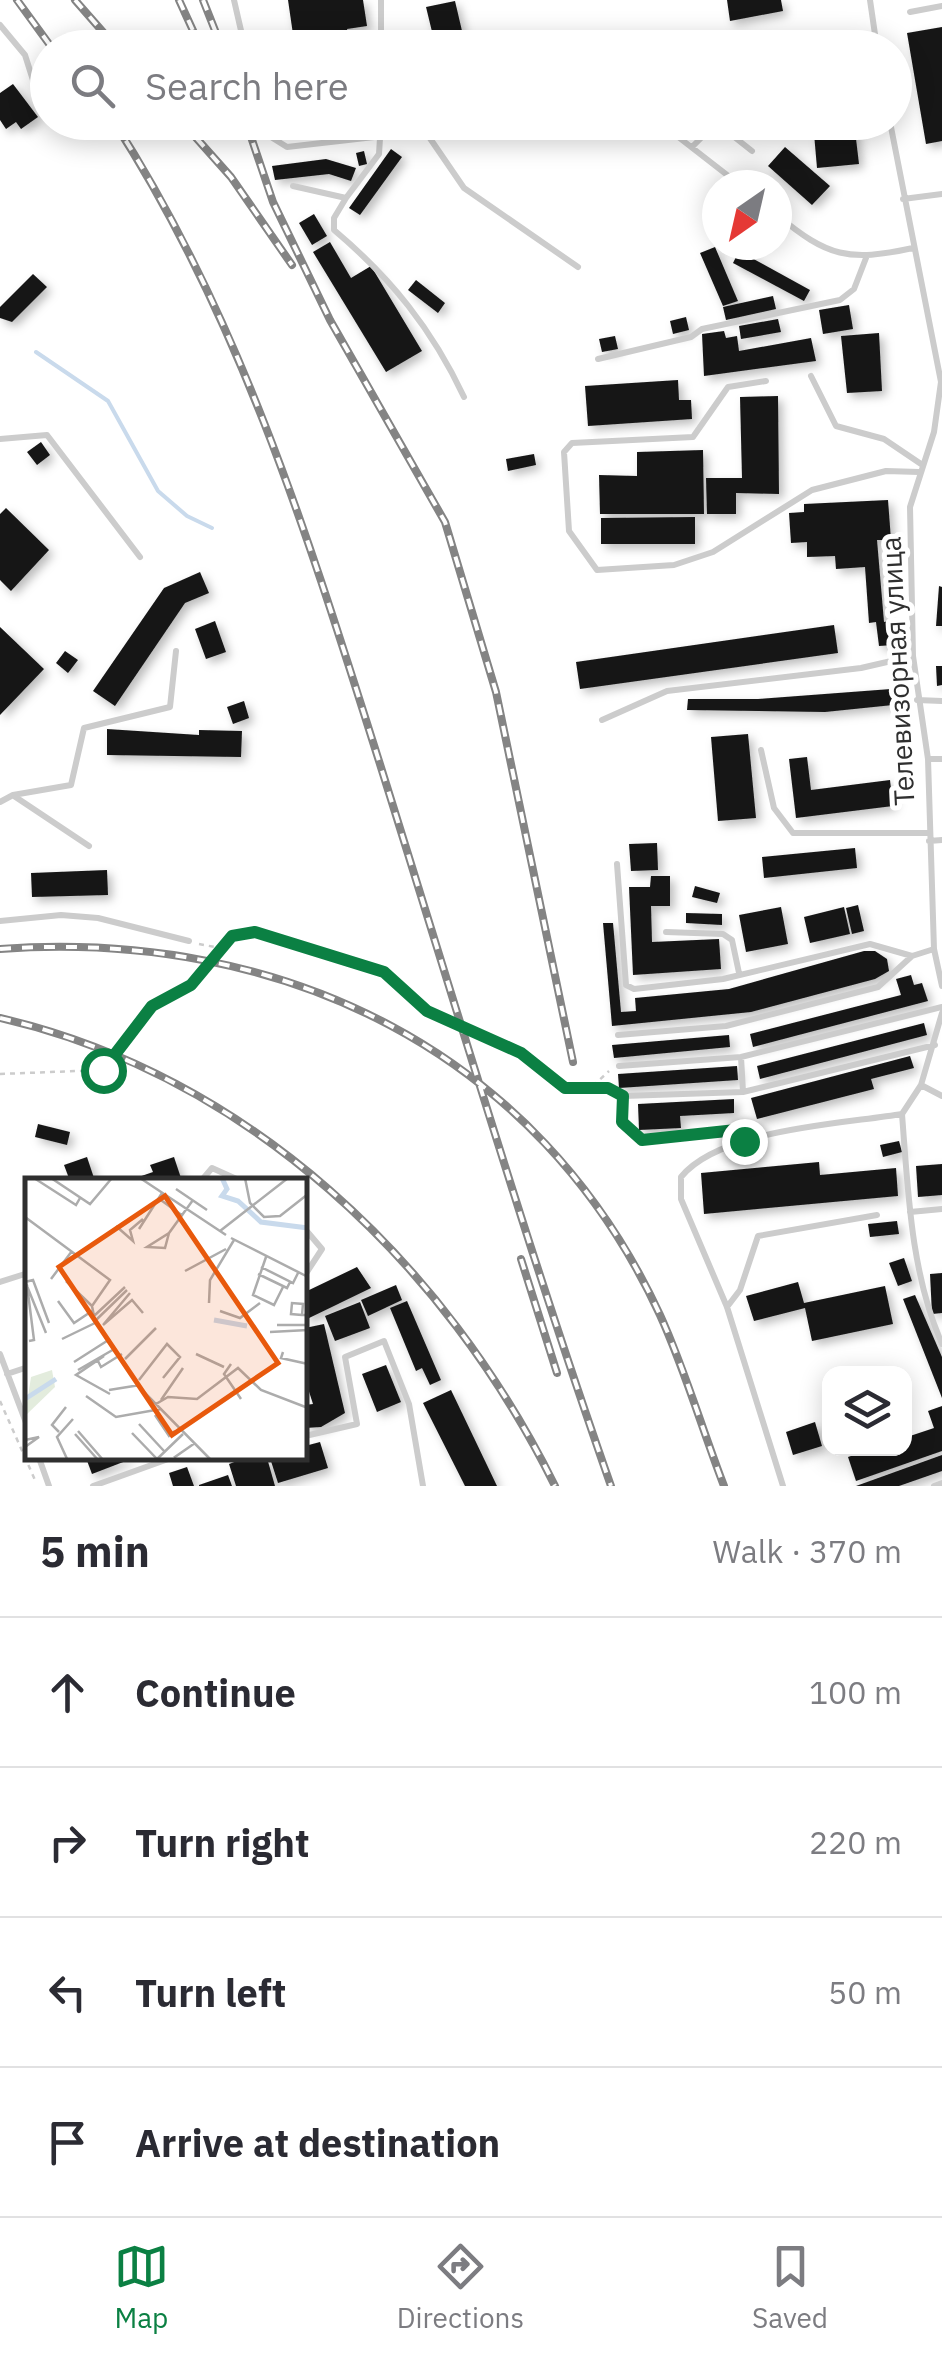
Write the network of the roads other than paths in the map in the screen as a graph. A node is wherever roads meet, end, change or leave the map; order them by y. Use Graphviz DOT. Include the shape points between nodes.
graph roads {
  1 [pos="234,0"];
  2 [pos="381,0"];
  3 [pos="870,0"];
  4 [pos="942,6"];
  5 [pos="910,12"];
  6 [pos="0,25"];
  7 [pos="241,30"];
  8 [pos="381,30"];
  9 [pos="874,30"];
  10 [pos="30,71"];
  11 [pos="276,140"];
  12 [pos="347,140"];
  13 [pos="381,140"];
  14 [pos="431,140"];
  15 [pos="683,140"];
  16 [pos="699,140"];
  17 [pos="738,140"];
  18 [pos="893,140"];
  19 [pos="693,147"];
  20 [pos="752,151"];
  21 [pos="721,170"];
  22 [pos="293,186"];
  23 [pos="942,194"];
  24 [pos="346,198"];
  25 [pos="903,199"];
  26 [pos="792,227"];
  27 [pos="912,248"];
  28 [pos="866,258"];
  29 [pos="578,266"];
  30 [pos="598,359"];
  31 [pos="810,376"];
  32 [pos="766,382"];
  33 [pos="464,397"];
  34 [pos="938,432"];
  35 [pos="0,440"];
  36 [pos="920,468"];
  37 [pos="140,556"];
  38 [pos="176,651"];
  39 [pos="913,656"];
  40 [pos="917,700"];
  41 [pos="942,701"];
  42 [pos="602,720"];
  43 [pos="761,750"];
  44 [pos="928,759"];
  45 [pos="942,759"];
  46 [pos="13,795"];
  47 [pos="0,802"];
  48 [pos="929,836"];
  49 [pos="942,840"];
  50 [pos="89,846"];
  51 [pos="617,864"];
  52 [pos="938,887"];
  53 [pos="0,920"];
  54 [pos="666,932"];
  55 [pos="189,941"];
  56 [pos="934,950"];
  57 [pos="912,956"];
  58 [pos="739,973"];
  59 [pos="942,986"];
  60 [pos="942,1010"];
  61 [pos="618,1035"];
  62 [pos="934,1045"];
  63 [pos="740,1057"];
  64 [pos="619,1066"];
  65 [pos="921,1084"];
  66 [pos="743,1092"];
  67 [pos="942,1096"];
  68 [pos="902,1114"];
  69 [pos="744,1141"];
  70 [pos="204,1178"];
  71 [pos="234,1178"];
  72 [pos="942,1209"];
  73 [pos="910,1212"];
  74 [pos="877,1215"];
  75 [pos="308,1233"];
  76 [pos="308,1270"];
  77 [pos="25,1274"];
  78 [pos="0,1282"];
  79 [pos="726,1307"];
  80 [pos="942,1344"];
  81 [pos="0,1354"];
  82 [pos="25,1368"];
  83 [pos="7,1374"];
  84 [pos="25,1420"];
  85 [pos="308,1435"];
  86 [pos="40,1461"];
  87 [pos="145,1463"];
  88 [pos="942,1484"];
  89 [pos="49,1486"];
  90 [pos="94,1486"];
  91 [pos="423,1486"];
  92 [pos="783,1486"];
  93 [pos="934,1486"];
  1 -- 7 [label="lane"];
  2 -- 8 [label="lane"];
  3 -- 9 [label="lane"];
  4 -- 5 [label="lane"];
  6 -- 10 [label="lane"];
  11 -- 12 [label="lane" via="287,147"];
  13 -- 24 [label="lane" via="379,154"];
  14 -- 29 [label="lane" via="464,188"];
  15 -- 19 [label="lane"];
  16 -- 19 [label="lane"];
  17 -- 20 [label="lane"];
  18 -- 25 [label="lane, Телевизорная улица"];
  19 -- 21 [label="lane"];
  22 -- 24 [label="lane"];
  23 -- 25 [label="lane"];
  24 -- 33 [label="lane" via="334,230 379,268 439,343"];
  25 -- 27 [label="lane, Телевизорная улица"];
  26 -- 28 [label="lane" via="812,244"];
  27 -- 28 [label="lane"];
  27 -- 34 [label="lane, Телевизорная улица" via="936,338"];
  28 -- 30 [label="lane" via="854,289 840,300"];
  31 -- 36 [label="lane" via="836,426 884,439"];
  32 -- 36 [label="lane" via="728,387 693,437 572,443 564,452 568,532 597,570 674,565 713,552 812,490"];
  34 -- 36 [label="lane, Телевизорная улица"];
  35 -- 37 [label="lane" via="47,434"];
  36 -- 39 [label="lane, Телевизорная улица" via="910,507"];
  38 -- 46 [label="lane" via="170,706 84,728 70,785"];
  39 -- 40 [label="lane, Телевизорная улица"];
  39 -- 42 [label="lane" via="667,691"];
  40 -- 41 [label="lane"];
  40 -- 44 [label="lane, Телевизорная улица"];
  43 -- 48 [label="lane" via="774,808 793,832"];
  44 -- 45 [label="lane"];
  44 -- 48 [label="lane, Телевизорная улица"];
  46 -- 47 [label="lane"];
  46 -- 50 [label="lane"];
  48 -- 49 [label="lane"];
  48 -- 52 [label="lane, Телевизорная улица"];
  51 -- 58 [label="lane" via="626,986"];
  52 -- 56 [label="lane, Телевизорная улица"];
  53 -- 55 [label="lane" via="98,918"];
  54 -- 58 [label="lane" via="723,934 732,940"];
  56 -- 57 [label="lane"];
  56 -- 59 [label="lane, Телевизорная улица"];
  57 -- 58 [label="lane" via="870,944"];
  57 -- 61 [label="lane" via="878,987 726,1026"];
  60 -- 62 [label="lane"];
  60 -- 63 [label="lane"];
  62 -- 65 [label="lane"];
  62 -- 66 [label="lane"];
  63 -- 64 [label="lane"];
  63 -- 66 [label="lane"];
  65 -- 67 [label="lane"];
  65 -- 68 [label="lane"];
  66 -- 69 [label="lane" via="623,1096 622,1122 642,1140 736,1130"];
  68 -- 69 [label="lane"];
  68 -- 73 [label="lane"];
  69 -- 79 [label="lane" via="702,1157 681,1176 680,1199"];
  70 -- 71 [label="lane" via="212,1168"];
  72 -- 73 [label="lane"];
  73 -- 80 [label="lane" via="928,1314"];
  74 -- 79 [label="lane" via="758,1236 740,1290"];
  75 -- 76 [label="lane" via="322,1249"];
  77 -- 78 [label="lane"];
  79 -- 92 [label="lane"];
  81 -- 83 [label="lane"];
  82 -- 83 [label="lane"];
  83 -- 84 [label="lane"];
  85 -- 91 [label="lane" via="357,1424 345,1356 384,1341 408,1404"];
  86 -- 89 [label="lane"];
  87 -- 90 [label="lane"];
  88 -- 93 [label="lane"];
}
